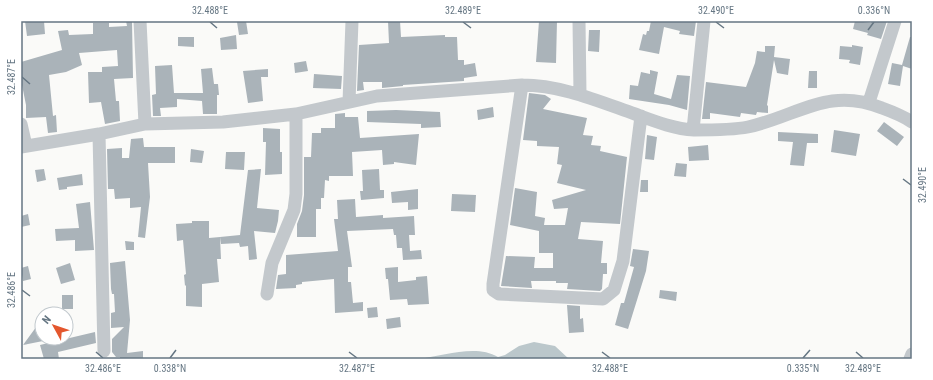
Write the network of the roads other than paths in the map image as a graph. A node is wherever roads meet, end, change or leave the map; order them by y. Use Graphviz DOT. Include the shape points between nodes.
graph roads {
  1 [pos="140,21"];
  2 [pos="352,21"];
  3 [pos="579,21"];
  4 [pos="704,21"];
  5 [pos="895,21"];
  6 [pos="522,85"];
  7 [pos="580,94"];
  8 [pos="349,102"];
  9 [pos="869,102"];
  10 [pos="296,114"];
  11 [pos="641,116"];
  12 [pos="909,116"];
  13 [pos="21,124"];
  14 [pos="145,124"];
  15 [pos="693,130"];
  16 [pos="99,134"];
  17 [pos="23,147"];
  18 [pos="267,294"];
  19 [pos="104,351"];
  20 [pos="912,354"];
  21 [pos="910,359"];
  1 -- 14 [label="street"];
  2 -- 8 [label="street"];
  3 -- 7 [label="street"];
  4 -- 15 [label="street"];
  5 -- 9 [label="street"];
  6 -- 7 [label="street"];
  6 -- 8 [label="street" via="377,96"];
  6 -- 11 [label="street" via="493,284 493,290 499,294 603,299 614,290 623,261"];
  7 -- 11 [label="street"];
  8 -- 10 [label="street"];
  9 -- 12 [label="street"];
  9 -- 15 [label="street" via="840,99 816,104 748,127"];
  10 -- 14 [label="street" via="223,122"];
  10 -- 18 [label="street" via="294,210 272,263"];
  11 -- 15 [label="street"];
  13 -- 17 [label="street"];
  14 -- 16 [label="street"];
  16 -- 17 [label="street"];
  16 -- 19 [label="street"];
  20 -- 21 [label="street"];
}
